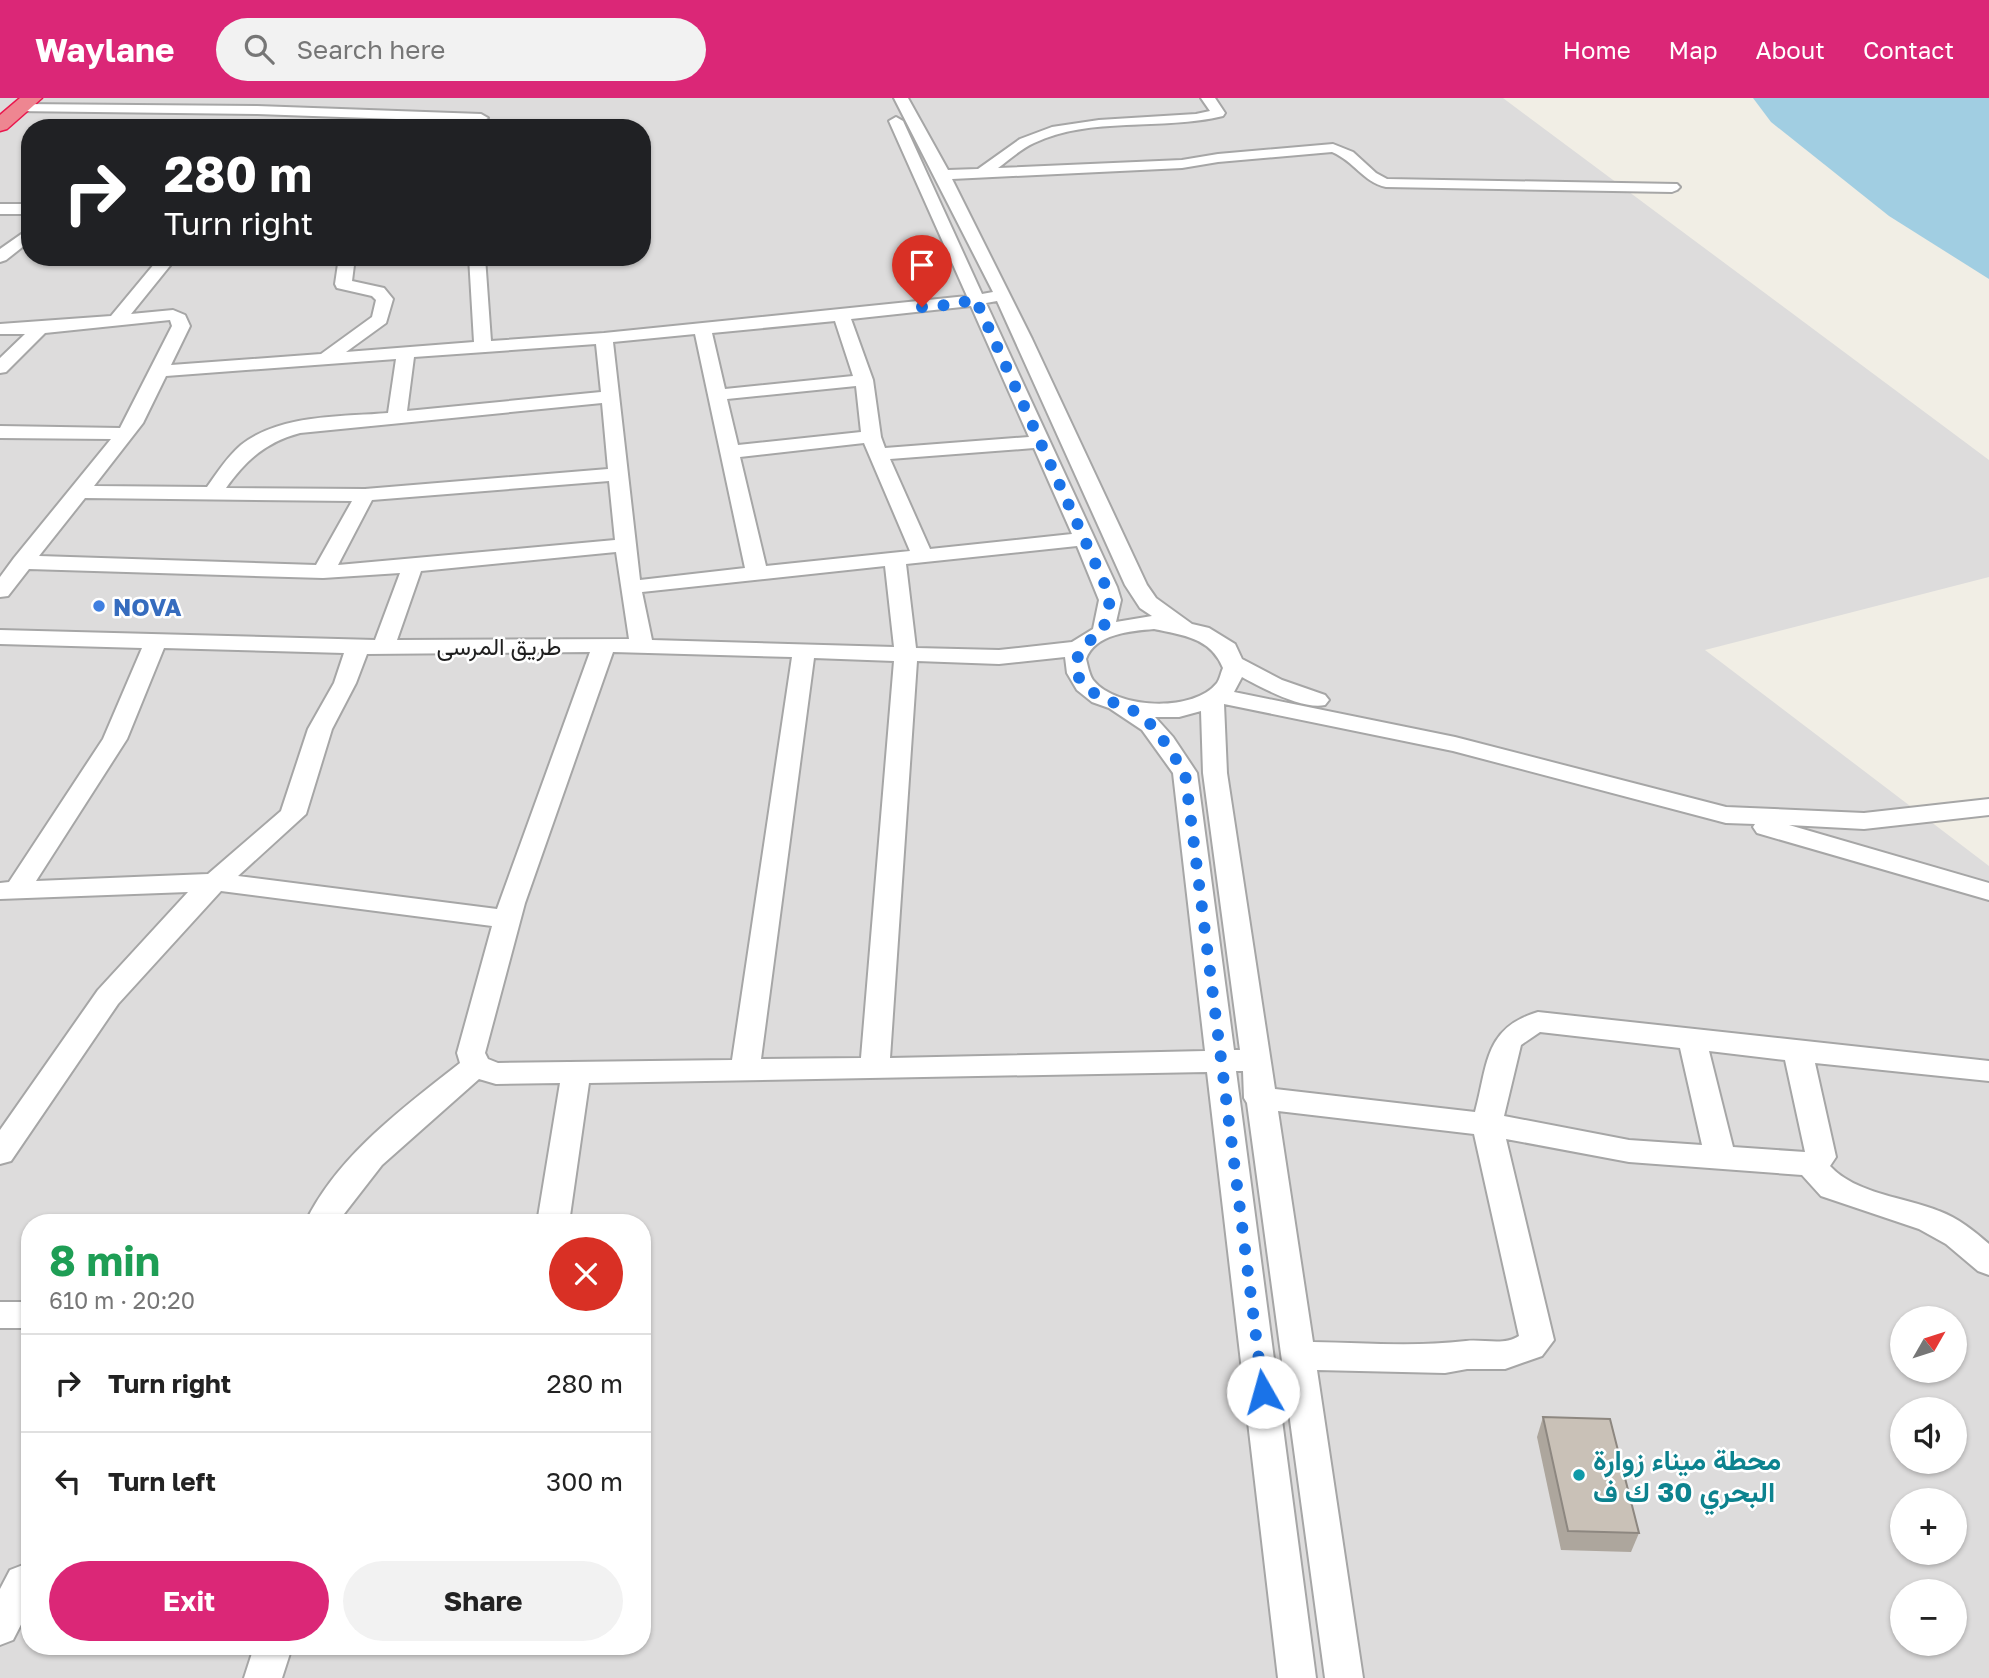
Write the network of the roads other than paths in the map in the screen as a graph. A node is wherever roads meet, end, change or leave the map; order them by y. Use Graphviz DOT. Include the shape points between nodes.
graph roads {
  1 [pos="269,98"];
  2 [pos="884,98"];
  3 [pos="901,98"];
  4 [pos="1208,98"];
  5 [pos="21,101"];
  6 [pos="0,107"];
  7 [pos="156,108"];
  8 [pos="257,110"];
  9 [pos="368,114"];
  10 [pos="480,118"];
  11 [pos="146,119"];
  12 [pos="248,119"];
  13 [pos="364,119"];
  14 [pos="0,125"];
  15 [pos="982,173"];
  16 [pos="944,175"];
  17 [pos="1672,187"];
  18 [pos="0,209"];
  19 [pos="21,209"];
  20 [pos="21,240"];
  21 [pos="0,257"];
  22 [pos="162,266"];
  23 [pos="346,266"];
  24 [pos="478,266"];
  25 [pos="1001,295"];
  26 [pos="975,298"];
  27 [pos="841,315"];
  28 [pos="116,321"];
  29 [pos="40,328"];
  30 [pos="702,328"];
  31 [pos="0,329"];
  32 [pos="604,338"];
  33 [pos="483,347"];
  34 [pos="406,353"];
  35 [pos="326,359"];
  36 [pos="0,368"];
  37 [pos="161,371"];
  38 [pos="864,380"];
  39 [pos="717,395"];
  40 [pos="610,397"];
  41 [pos="397,418"];
  42 [pos="0,432"];
  43 [pos="125,434"];
  44 [pos="1040,442"];
  45 [pos="875,445"];
  46 [pos="730,452"];
  47 [pos="618,474"];
  48 [pos="78,492"];
  49 [pos="212,494"];
  50 [pos="365,495"];
  51 [pos="1084,539"];
  52 [pos="626,545"];
  53 [pos="922,555"];
  54 [pos="895,559"];
  55 [pos="413,565"];
  56 [pos="11,569"];
  57 [pos="323,572"];
  58 [pos="757,573"];
  59 [pos="630,587"];
  60 [pos="0,591"];
  61 [pos="1182,626"];
  62 [pos="1103,631"];
  63 [pos="0,637"];
  64 [pos="156,641"];
  65 [pos="604,645"];
  66 [pos="371,646"];
  67 [pos="642,646"];
  68 [pos="1082,648"];
  69 [pos="804,651"];
  70 [pos="906,656"];
  71 [pos="999,657"];
  72 [pos="1235,664"];
  73 [pos="1079,677"];
  74 [pos="1216,698"];
  75 [pos="1119,705"];
  76 [pos="1455,744"];
  77 [pos="1989,807"];
  78 [pos="1726,815"];
  79 [pos="216,881"];
  80 [pos="9,890"];
  81 [pos="1989,892"];
  82 [pos="507,919"];
  83 [pos="1692,1039"];
  84 [pos="1798,1051"];
  85 [pos="1254,1060"];
  86 [pos="1222,1061"];
  87 [pos="475,1066"];
  88 [pos="745,1069"];
  89 [pos="875,1069"];
  90 [pos="1989,1071"];
  91 [pos="576,1072"];
  92 [pos="1259,1098"];
  93 [pos="1487,1124"];
  94 [pos="0,1153"];
  95 [pos="1720,1158"];
  96 [pos="1810,1164"];
  97 [pos="328,1214"];
  98 [pos="554,1214"];
  99 [pos="1989,1262"];
  100 [pos="0,1315"];
  101 [pos="21,1315"];
  102 [pos="1297,1356"];
  103 [pos="18,1582"];
  104 [pos="0,1627"];
  105 [pos="270,1655"];
  106 [pos="263,1678"];
  107 [pos="1297,1678"];
  108 [pos="1344,1678"];
  1 -- 8 [label="street"];
  2 -- 26 [label="street"];
  3 -- 16 [label="street"];
  4 -- 15 [label="street" via="1218,113 1061,131 1032,139"];
  5 -- 6 [label="highway"];
  5 -- 7 [label="street"];
  5 -- 14 [label="highway"];
  7 -- 8 [label="street"];
  7 -- 11 [label="street"];
  8 -- 9 [label="street"];
  8 -- 12 [label="street"];
  9 -- 10 [label="street"];
  9 -- 13 [label="street"];
  15 -- 16 [label="street"];
  15 -- 17 [label="street" via="1182,164 1334,148 1346,152 1372,180 1386,183"];
  16 -- 25 [label="street"];
  18 -- 19 [label="street"];
  20 -- 21 [label="street"];
  22 -- 28 [label="street"];
  23 -- 35 [label="street" via="343,284 378,292 385,299 380,319"];
  24 -- 33 [label="street"];
  25 -- 26 [label="street"];
  25 -- 61 [label="street" via="1136,585 1148,603"];
  26 -- 27 [label="street" via="958,304"];
  26 -- 44 [label="street"];
  27 -- 30 [label="street"];
  27 -- 38 [label="street"];
  28 -- 29 [label="street"];
  28 -- 37 [label="street" via="180,318 181,326"];
  29 -- 31 [label="street"];
  29 -- 36 [label="street"];
  30 -- 32 [label="street"];
  30 -- 39 [label="street"];
  32 -- 33 [label="street"];
  32 -- 40 [label="street"];
  33 -- 34 [label="street"];
  34 -- 35 [label="street"];
  34 -- 41 [label="street"];
  35 -- 37 [label="street"];
  37 -- 43 [label="street"];
  38 -- 39 [label="street"];
  38 -- 45 [label="street"];
  39 -- 46 [label="street"];
  40 -- 41 [label="street"];
  40 -- 47 [label="street"];
  41 -- 49 [label="street" via="299,427 266,436 238,457"];
  42 -- 43 [label="street"];
  43 -- 48 [label="street"];
  44 -- 45 [label="street"];
  44 -- 51 [label="street"];
  45 -- 46 [label="street"];
  45 -- 53 [label="street"];
  46 -- 58 [label="street"];
  47 -- 50 [label="street"];
  47 -- 52 [label="street"];
  48 -- 49 [label="street"];
  48 -- 56 [label="street"];
  49 -- 50 [label="street"];
  50 -- 57 [label="street"];
  51 -- 53 [label="street"];
  51 -- 62 [label="street" via="1110,600"];
  52 -- 55 [label="street"];
  52 -- 59 [label="street"];
  53 -- 54 [label="street"];
  54 -- 58 [label="street"];
  54 -- 70 [label="street"];
  55 -- 57 [label="street"];
  55 -- 66 [label="street"];
  56 -- 57 [label="street"];
  56 -- 60 [label="street"];
  58 -- 59 [label="street"];
  59 -- 67 [label="street"];
  61 -- 62 [label="street" via="1154,622"];
  61 -- 72 [label="street" via="1217,641"];
  62 -- 68 [label="street"];
  63 -- 64 [label="street, طريق المرسى"];
  64 -- 66 [label="street, طريق المرسى"];
  64 -- 80 [label="street" via="115,739"];
  65 -- 66 [label="street, طريق المرسى"];
  65 -- 67 [label="street, طريق المرسى"];
  65 -- 82 [label="street"];
  66 -- 79 [label="street" via="320,729 293,814"];
  67 -- 69 [label="street, طريق المرسى"];
  68 -- 71 [label="street, طريق المرسى"];
  68 -- 73 [label="street" via="1075,667"];
  69 -- 70 [label="street, طريق المرسى"];
  69 -- 88 [label="street"];
  70 -- 71 [label="street, طريق المرسى"];
  70 -- 89 [label="street"];
  71 -- 73 [label="street, طريق المرسى" via="1051,665"];
  72 -- 74 [label="street" via="1230,686"];
  72 -- 76 [label="street" via="1298,694"];
  73 -- 75 [label="street" via="1097,695"];
  74 -- 75 [label="street" via="1173,710"];
  74 -- 76 [label="street"];
  74 -- 85 [label="street" via="1215,773"];
  75 -- 86 [label="street" via="1153,726 1185,773"];
  76 -- 78 [label="street"];
  77 -- 78 [label="street" via="1864,821"];
  78 -- 81 [label="street"];
  79 -- 80 [label="street"];
  79 -- 82 [label="street"];
  79 -- 94 [label="street" via="108,997"];
  82 -- 87 [label="street" via="471,1053"];
  83 -- 84 [label="street"];
  83 -- 93 [label="street" via="1538,1022 1525,1026 1507,1045"];
  83 -- 95 [label="street"];
  84 -- 90 [label="street"];
  84 -- 96 [label="street" via="1821,1157"];
  85 -- 86 [label="street"];
  85 -- 92 [label="street"];
  86 -- 89 [label="street"];
  86 -- 107 [label="street"];
  87 -- 91 [label="street" via="496,1074"];
  87 -- 97 [label="street" via="406,1123 365,1165"];
  88 -- 89 [label="street"];
  88 -- 91 [label="street"];
  91 -- 98 [label="street"];
  92 -- 93 [label="street"];
  92 -- 102 [label="street"];
  93 -- 95 [label="street" via="1629,1151"];
  93 -- 102 [label="street" via="1538,1340 1514,1354 1445,1359"];
  95 -- 96 [label="street"];
  96 -- 99 [label="street" via="1832,1188 1930,1220"];
  100 -- 101 [label="street"];
  102 -- 108 [label="street"];
  103 -- 104 [label="street"];
  105 -- 106 [label="street"];
}
